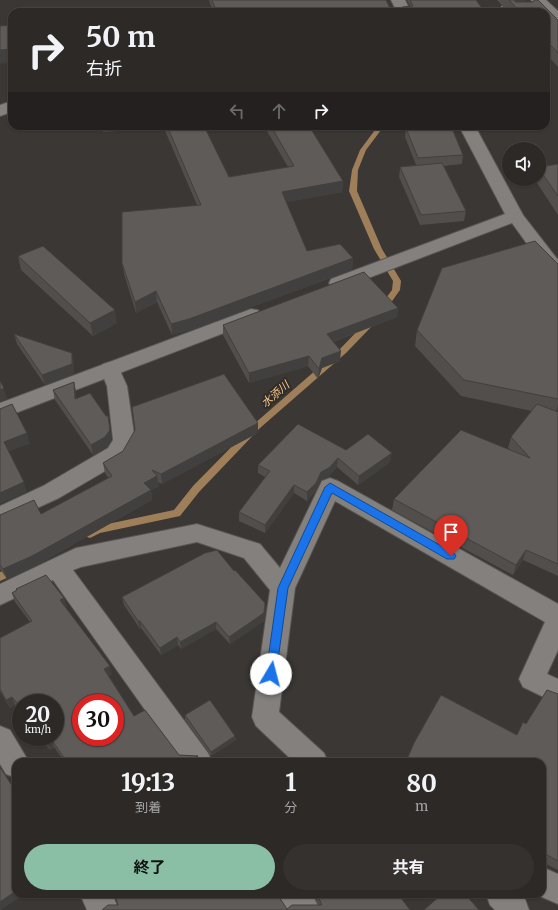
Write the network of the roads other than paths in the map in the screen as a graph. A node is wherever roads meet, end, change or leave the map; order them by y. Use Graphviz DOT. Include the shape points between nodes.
graph roads {
  1 [pos="468,130"];
  2 [pos="515,216"];
  3 [pos="558,273"];
  4 [pos="323,288"];
  5 [pos="271,308"];
  6 [pos="110,369"];
  7 [pos="0,411"];
  8 [pos="0,516"];
  9 [pos="57,567"];
  10 [pos="283,588"];
  11 [pos="0,595"];
  12 [pos="558,617"];
  13 [pos="558,622"];
  14 [pos="558,692"];
  15 [pos="0,739"];
  16 [pos="12,758"];
  17 [pos="195,758"];
  18 [pos="310,758"];
  19 [pos="546,884"];
  20 [pos="558,889"];
  21 [pos="97,898"];
  22 [pos="296,898"];
  23 [pos="504,898"];
  24 [pos="104,910"];
  25 [pos="305,910"];
  26 [pos="514,910"];
  1 -- 2 [label="street"];
  2 -- 3 [label="street"];
  2 -- 4 [label="street"];
  5 -- 6 [label="street"];
  6 -- 7 [label="street"];
  6 -- 8 [label="street" via="117,386 124,440 116,454 51,492"];
  9 -- 10 [label="street" via="76,558 197,533 252,551"];
  9 -- 11 [label="street"];
  9 -- 17 [label="street"];
  10 -- 12 [label="street" via="330,487"];
  10 -- 18 [label="street" via="265,718"];
  13 -- 14 [label="street" via="532,679"];
  15 -- 16 [label="street"];
  19 -- 20 [label="street"];
  21 -- 24 [label="street"];
  22 -- 25 [label="street"];
  23 -- 26 [label="street"];
}
